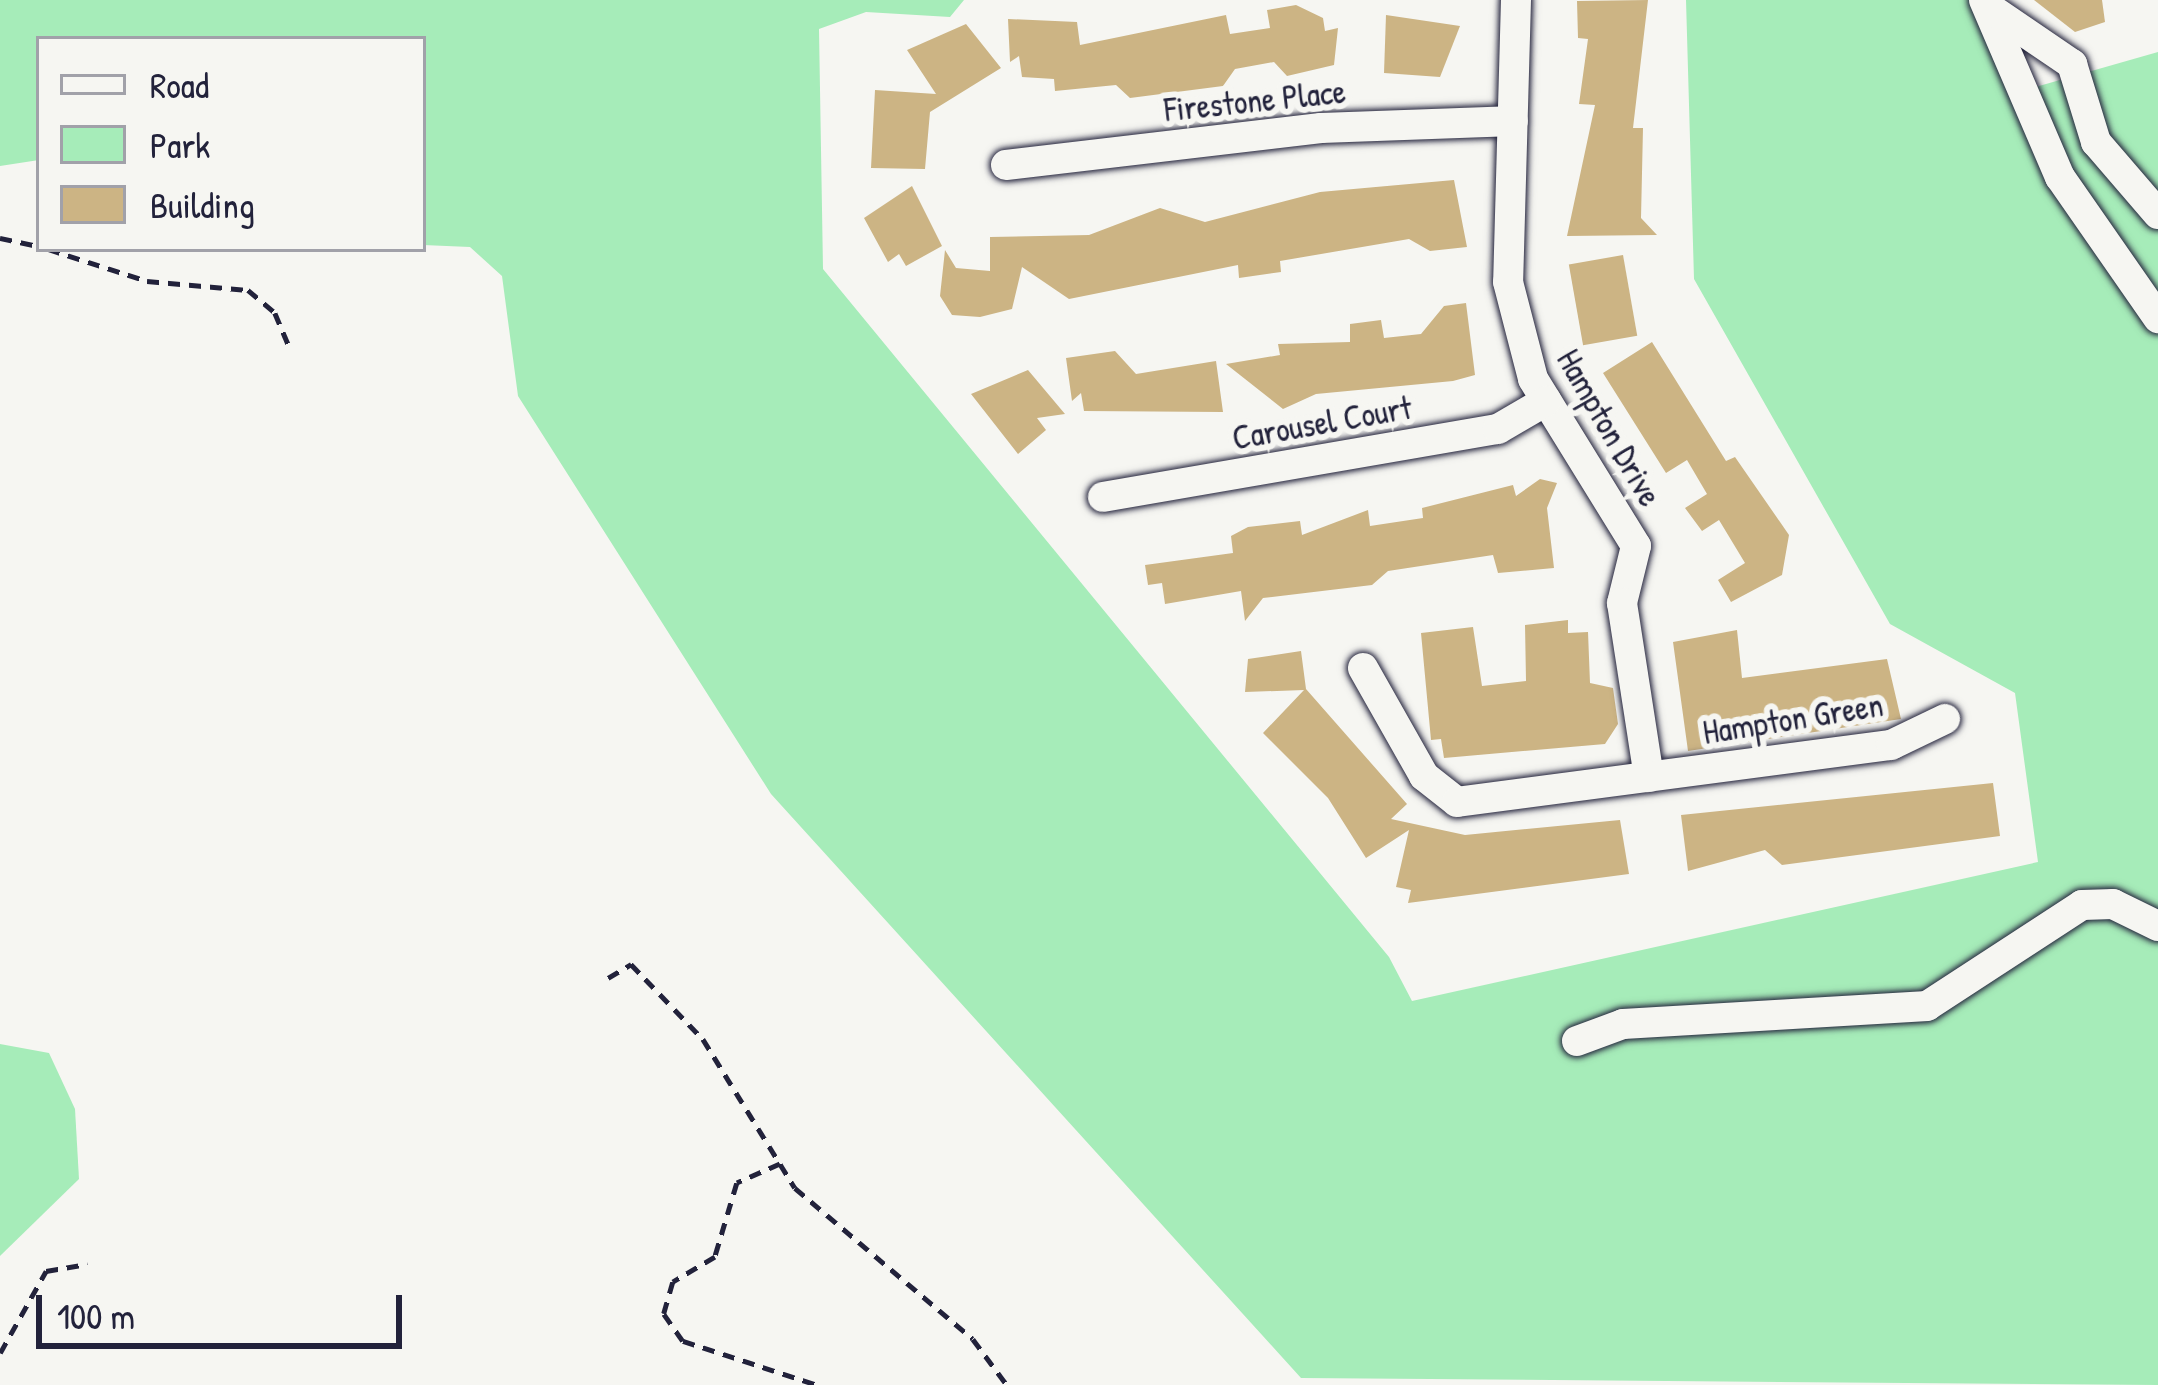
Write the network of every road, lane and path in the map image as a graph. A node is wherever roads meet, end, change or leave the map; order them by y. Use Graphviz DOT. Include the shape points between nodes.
graph roads {
  1 [pos="1516,0"];
  2 [pos="1986,3"];
  3 [pos="1513,121"];
  4 [pos="1006,165"];
  5 [pos="2156,208"];
  6 [pos="0,238"];
  7 [pos="36,245"];
  8 [pos="57,252"];
  9 [pos="2158,317"];
  10 [pos="290,350"];
  11 [pos="1546,401"];
  12 [pos="1103,497"];
  13 [pos="1363,668"];
  14 [pos="1945,719"];
  15 [pos="1648,777"];
  16 [pos="2158,926"];
  17 [pos="608,978"];
  18 [pos="1577,1041"];
  19 [pos="780,1164"];
  20 [pos="88,1264"];
  21 [pos="0,1353"];
  22 [pos="818,1385"];
  23 [pos="1007,1385"];
  1 -- 3 [label="street, Hampton Drive"];
  2 -- 5 [label="street" via="2072,64 2096,142"];
  2 -- 9 [label="street" via="2060,177"];
  3 -- 4 [label="street, Firestone Place" via="1321,128"];
  3 -- 11 [label="street, Hampton Drive" via="1508,282"];
  6 -- 7 [label="path"];
  8 -- 10 [label="path" via="147,281 248,290 275,313"];
  11 -- 12 [label="street, Carousel Court" via="1498,429"];
  11 -- 15 [label="street, Hampton Drive" via="1636,546 1622,603"];
  13 -- 15 [label="street, Hampton Green" via="1424,776 1457,802"];
  14 -- 15 [label="street, Hampton Green" via="1892,745"];
  16 -- 18 [label="street" via="2113,904 2082,905 1927,1006 1623,1024"];
  17 -- 19 [label="path" via="632,964 688,1024"];
  19 -- 22 [label="path" via="737,1183 716,1257 673,1282 664,1314 683,1341"];
  19 -- 23 [label="path" via="973,1339"];
  20 -- 21 [label="path" via="46,1271"];
}
